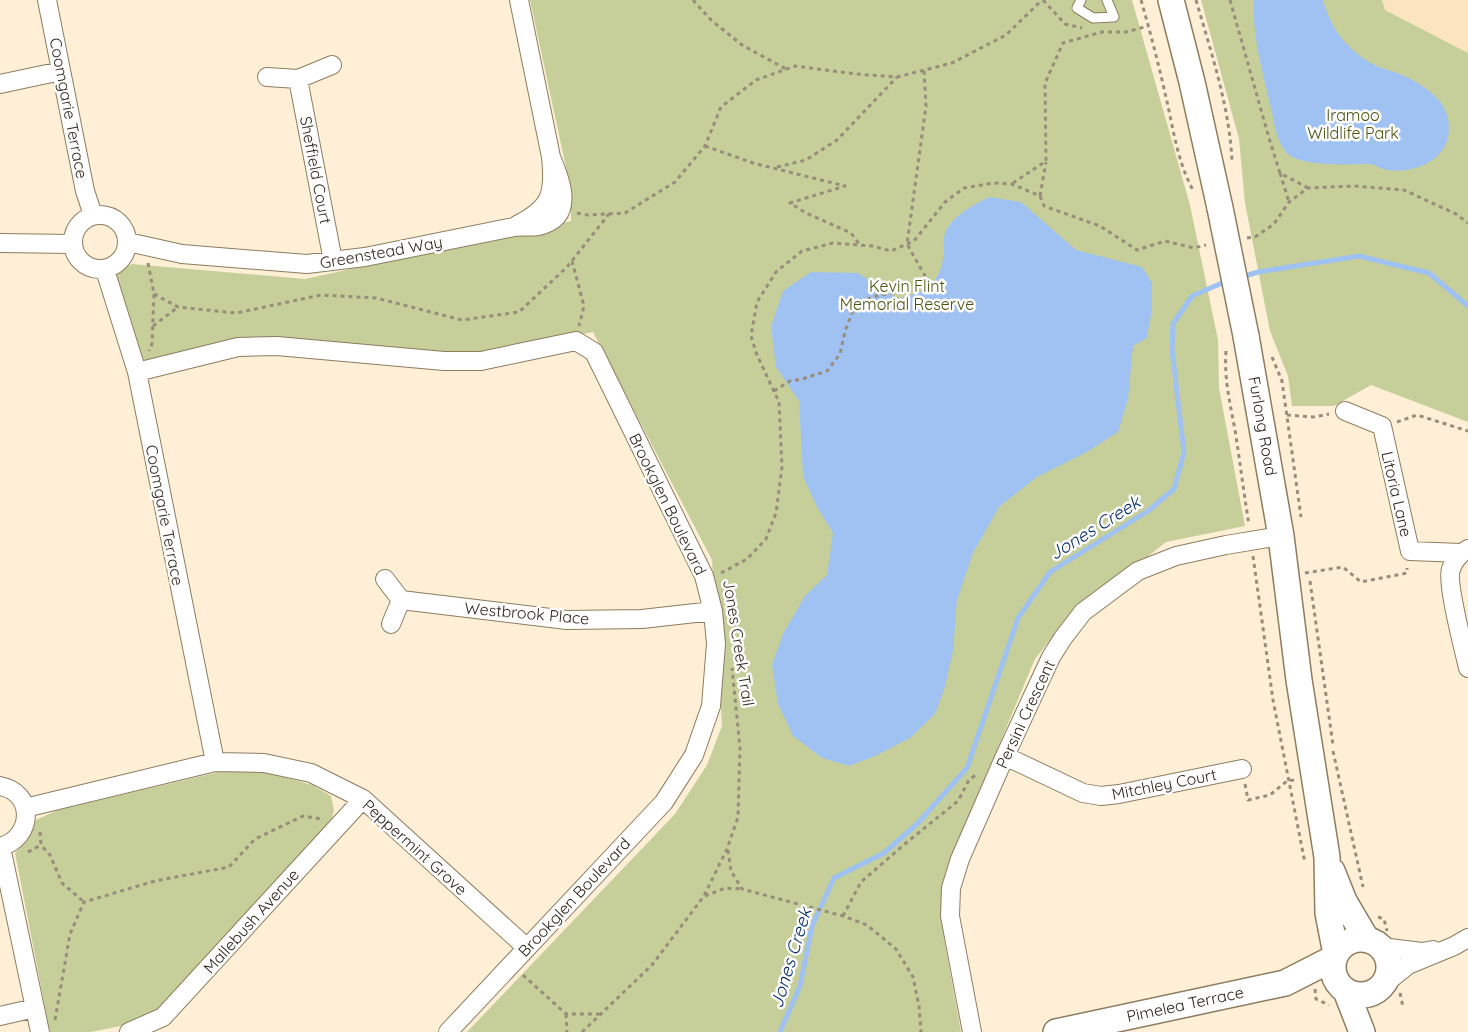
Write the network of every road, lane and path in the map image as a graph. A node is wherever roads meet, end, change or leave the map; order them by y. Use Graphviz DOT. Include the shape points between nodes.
graph roads {
  1 [pos="47,0"];
  2 [pos="520,0"];
  3 [pos="693,0"];
  4 [pos="1042,0"];
  5 [pos="1081,0"];
  6 [pos="1107,0"];
  7 [pos="1141,0"];
  8 [pos="1171,0"];
  9 [pos="1196,0"];
  10 [pos="1230,0"];
  11 [pos="1148,26"];
  12 [pos="332,65"];
  13 [pos="787,69"];
  14 [pos="924,70"];
  15 [pos="61,71"];
  16 [pos="897,76"];
  17 [pos="267,77"];
  18 [pos="298,79"];
  19 [pos="0,84"];
  20 [pos="705,146"];
  21 [pos="551,157"];
  22 [pos="1046,161"];
  23 [pos="1233,167"];
  24 [pos="775,168"];
  25 [pos="1280,173"];
  26 [pos="1012,184"];
  27 [pos="1308,188"];
  28 [pos="1196,195"];
  29 [pos="1040,196"];
  30 [pos="1289,202"];
  31 [pos="560,210"];
  32 [pos="609,214"];
  33 [pos="93,215"];
  34 [pos="1468,223"];
  35 [pos="514,226"];
  36 [pos="1246,238"];
  37 [pos="0,243"];
  38 [pos="72,244"];
  39 [pos="136,244"];
  40 [pos="907,244"];
  41 [pos="1211,244"];
  42 [pos="860,245"];
  43 [pos="333,261"];
  44 [pos="572,261"];
  45 [pos="105,270"];
  46 [pos="154,294"];
  47 [pos="178,307"];
  48 [pos="153,326"];
  49 [pos="576,341"];
  50 [pos="1236,341"];
  51 [pos="1270,352"];
  52 [pos="137,372"];
  53 [pos="774,391"];
  54 [pos="1345,411"];
  55 [pos="1287,415"];
  56 [pos="1382,426"];
  57 [pos="1468,431"];
  58 [pos="1302,523"];
  59 [pos="1281,536"];
  60 [pos="1251,541"];
  61 [pos="1410,551"];
  62 [pos="1464,551"];
  63 [pos="1298,574"];
  64 [pos="714,576"];
  65 [pos="385,579"];
  66 [pos="401,600"];
  67 [pos="713,612"];
  68 [pos="391,624"];
  69 [pos="732,664"];
  70 [pos="1468,668"];
  71 [pos="1005,756"];
  72 [pos="215,762"];
  73 [pos="1242,769"];
  74 [pos="996,774"];
  75 [pos="1313,777"];
  76 [pos="1288,781"];
  77 [pos="0,786"];
  78 [pos="363,799"];
  79 [pos="29,806"];
  80 [pos="342,821"];
  81 [pos="0,847"];
  82 [pos="727,850"];
  83 [pos="1316,863"];
  84 [pos="1363,888"];
  85 [pos="742,889"];
  86 [pos="704,896"];
  87 [pos="84,902"];
  88 [pos="843,916"];
  89 [pos="1378,938"];
  90 [pos="1461,942"];
  91 [pos="527,948"];
  92 [pos="1335,956"];
  93 [pos="511,964"];
  94 [pos="1285,983"];
  95 [pos="1386,983"];
  96 [pos="1344,990"];
  97 [pos="1403,1007"];
  98 [pos="35,1008"];
  99 [pos="566,1014"];
  100 [pos="600,1014"];
  101 [pos="0,1016"];
  102 [pos="47,1028"];
  103 [pos="129,1032"];
  104 [pos="448,1032"];
  105 [pos="567,1032"];
  106 [pos="582,1032"];
  107 [pos="921,1032"];
  108 [pos="972,1032"];
  109 [pos="1056,1032"];
  110 [pos="1362,1032"];
  111 [pos="1373,1032"];
  1 -- 15 [label="street, Coomgarie Terrace"];
  2 -- 21 [label="street, Greenstead Way"];
  3 -- 13 [label="path" via="711,20 742,45"];
  4 -- 14 [label="path" via="1006,34 952,63"];
  5 -- 6 [label="lane" via="1077,8 1093,18 1114,17"];
  7 -- 11 [label="path"];
  8 -- 50 [label="main road, Furlong Road, bridge" via="1220,208"];
  9 -- 23 [label="path" via="1219,81"];
  10 -- 25 [label="path"];
  11 -- 22 [label="path" via="1126,32 1102,32 1063,43 1045,83"];
  11 -- 28 [label="path" via="1181,162"];
  12 -- 18 [label="street"];
  13 -- 16 [label="path" via="795,66"];
  13 -- 20 [label="path" via="756,80 721,107"];
  14 -- 16 [label="path"];
  14 -- 40 [label="path" via="926,106"];
  15 -- 19 [label="street"];
  15 -- 33 [label="street, Coomgarie Terrace" via="85,191"];
  16 -- 24 [label="path" via="837,140 806,160"];
  17 -- 18 [label="street"];
  18 -- 43 [label="street, Sheffield Court"];
  20 -- 24 [label="path"];
  20 -- 32 [label="path" via="675,182 625,213"];
  21 -- 31 [label="street, Greenstead Way" via="563,192"];
  21 -- 35 [label="street, Greenstead Way" via="553,178 550,196 534,217"];
  22 -- 26 [label="path"];
  22 -- 29 [label="path"];
  24 -- 42 [label="path" via="845,186 790,203 851,233"];
  25 -- 27 [label="path"];
  25 -- 30 [label="path"];
  26 -- 29 [label="path"];
  26 -- 40 [label="path" via="964,188 945,202 914,241"];
  27 -- 30 [label="path"];
  27 -- 34 [label="path" via="1354,186 1404,190"];
  29 -- 41 [label="path" via="1044,206 1100,226 1137,250 1165,241 1194,248"];
  30 -- 36 [label="path" via="1274,224 1255,237"];
  31 -- 32 [label="path" via="587,215"];
  31 -- 35 [label="street, Greenstead Way" via="550,222 537,226"];
  32 -- 44 [label="path"];
  33 -- 38 [label="street" via="79,224"];
  33 -- 39 [label="street" via="113,218"];
  35 -- 43 [label="street, Greenstead Way"];
  37 -- 38 [label="street"];
  38 -- 45 [label="street" via="80,262 96,270"];
  39 -- 43 [label="street, Greenstead Way" via="182,254 307,264"];
  39 -- 45 [label="street" via="126,251 122,260"];
  39 -- 46 [label="path"];
  40 -- 42 [label="path, Jones Creek Trail" via="891,251"];
  40 -- 53 [label="path" via="929,283 908,292 879,295 856,303 844,331 840,354 827,371 790,381"];
  42 -- 53 [label="path, Jones Creek Trail" via="832,243 802,251 776,272 758,302 751,336"];
  44 -- 47 [label="path" via="519,312 462,320 376,298 321,294 236,313"];
  44 -- 49 [label="path" via="584,306"];
  45 -- 52 [label="street, Coomgarie Terrace"];
  46 -- 47 [label="path"];
  46 -- 48 [label="path"];
  47 -- 48 [label="path"];
  48 -- 52 [label="path" via="152,344"];
  49 -- 52 [label="street" via="480,361 444,361 277,346 238,347"];
  49 -- 67 [label="street, Brookglen Boulevard" via="594,352 704,576"];
  50 -- 59 [label="main road, Furlong Road"];
  50 -- 60 [label="path" via="1225,369"];
  51 -- 55 [label="path" via="1282,381"];
  52 -- 72 [label="street, Coomgarie Terrace"];
  53 -- 64 [label="path, Jones Creek Trail" via="779,402 782,467 776,513 767,538 747,559"];
  54 -- 55 [label="path" via="1314,416"];
  54 -- 56 [label="street"];
  55 -- 58 [label="path"];
  56 -- 57 [label="path" via="1417,416"];
  56 -- 61 [label="street, Litoria Lane"];
  59 -- 60 [label="street, Persini Crescent"];
  59 -- 63 [label="main road, Furlong Road"];
  60 -- 71 [label="street, Persini Crescent" via="1159,562 1138,571 1083,612 1051,657"];
  60 -- 76 [label="path"];
  61 -- 62 [label="street, Litoria Lane"];
  61 -- 63 [label="path" via="1406,573 1361,582 1343,567"];
  62 -- 70 [label="street" via="1450,570"];
  63 -- 75 [label="main road, Furlong Road"];
  63 -- 84 [label="path"];
  65 -- 66 [label="street"];
  66 -- 67 [label="street, Westbrook Place" via="568,620"];
  66 -- 68 [label="street"];
  67 -- 91 [label="street, Brookglen Boulevard" via="716,644 710,706 694,755 664,802"];
  69 -- 82 [label="path, Jones Creek Trail" via="740,748 738,817"];
  71 -- 73 [label="street, Mitchley Court" via="1082,793 1101,796"];
  71 -- 74 [label="street, Persini Crescent"];
  72 -- 78 [label="street, Peppermint Grove" via="264,763 311,772"];
  72 -- 79 [label="street, Peppermint Grove"];
  73 -- 76 [label="path" via="1248,800 1270,795"];
  74 -- 88 [label="path" via="982,772 969,780 958,800 861,882"];
  74 -- 108 [label="street, Persini Crescent" via="951,888 950,916"];
  75 -- 76 [label="path"];
  75 -- 83 [label="main road, Furlong Road"];
  76 -- 83 [label="path"];
  77 -- 79 [label="street" via="13,791"];
  78 -- 80 [label="street, Mallebush Avenue"];
  78 -- 91 [label="street, Peppermint Grove"];
  79 -- 81 [label="street" via="24,829 18,838"];
  79 -- 87 [label="path" via="40,828 41,845 50,855 62,883"];
  80 -- 87 [label="path" via="303,816 256,839 229,867 155,881"];
  80 -- 103 [label="street, Mallebush Avenue" via="163,1017"];
  81 -- 98 [label="street"];
  82 -- 85 [label="path" via="731,871"];
  82 -- 86 [label="path, Jones Creek Trail"];
  83 -- 89 [label="main road, Furlong Road" via="1344,901"];
  83 -- 92 [label="main road, Furlong Road"];
  85 -- 86 [label="path" via="725,888"];
  85 -- 88 [label="path"];
  86 -- 100 [label="path, Jones Creek Trail" via="652,965"];
  87 -- 102 [label="path" via="70,934 57,1014"];
  88 -- 107 [label="path" via="867,925 896,949 913,977"];
  89 -- 89 [label="path" via="1384,919"];
  89 -- 90 [label="street" via="1422,952"];
  89 -- 92 [label="main road" via="1349,941"];
  89 -- 95 [label="main road" via="1386,954 1389,971"];
  90 -- 95 [label="street" via="1408,965"];
  91 -- 93 [label="street, Brookglen Boulevard"];
  92 -- 94 [label="main road, Pimelea Terrace"];
  92 -- 96 [label="main road" via="1333,974"];
  93 -- 99 [label="path"];
  93 -- 104 [label="street, Brookglen Boulevard"];
  94 -- 96 [label="main road, Pimelea Terrace"];
  94 -- 109 [label="main road, Pimelea Terrace"];
  95 -- 96 [label="main road" via="1366,995"];
  95 -- 97 [label="path"];
  95 -- 111 [label="main road"];
  96 -- 110 [label="main road"];
  98 -- 101 [label="street"];
  98 -- 102 [label="street"];
  99 -- 100 [label="path"];
  99 -- 105 [label="path"];
  100 -- 106 [label="path, Jones Creek Trail"];
}
